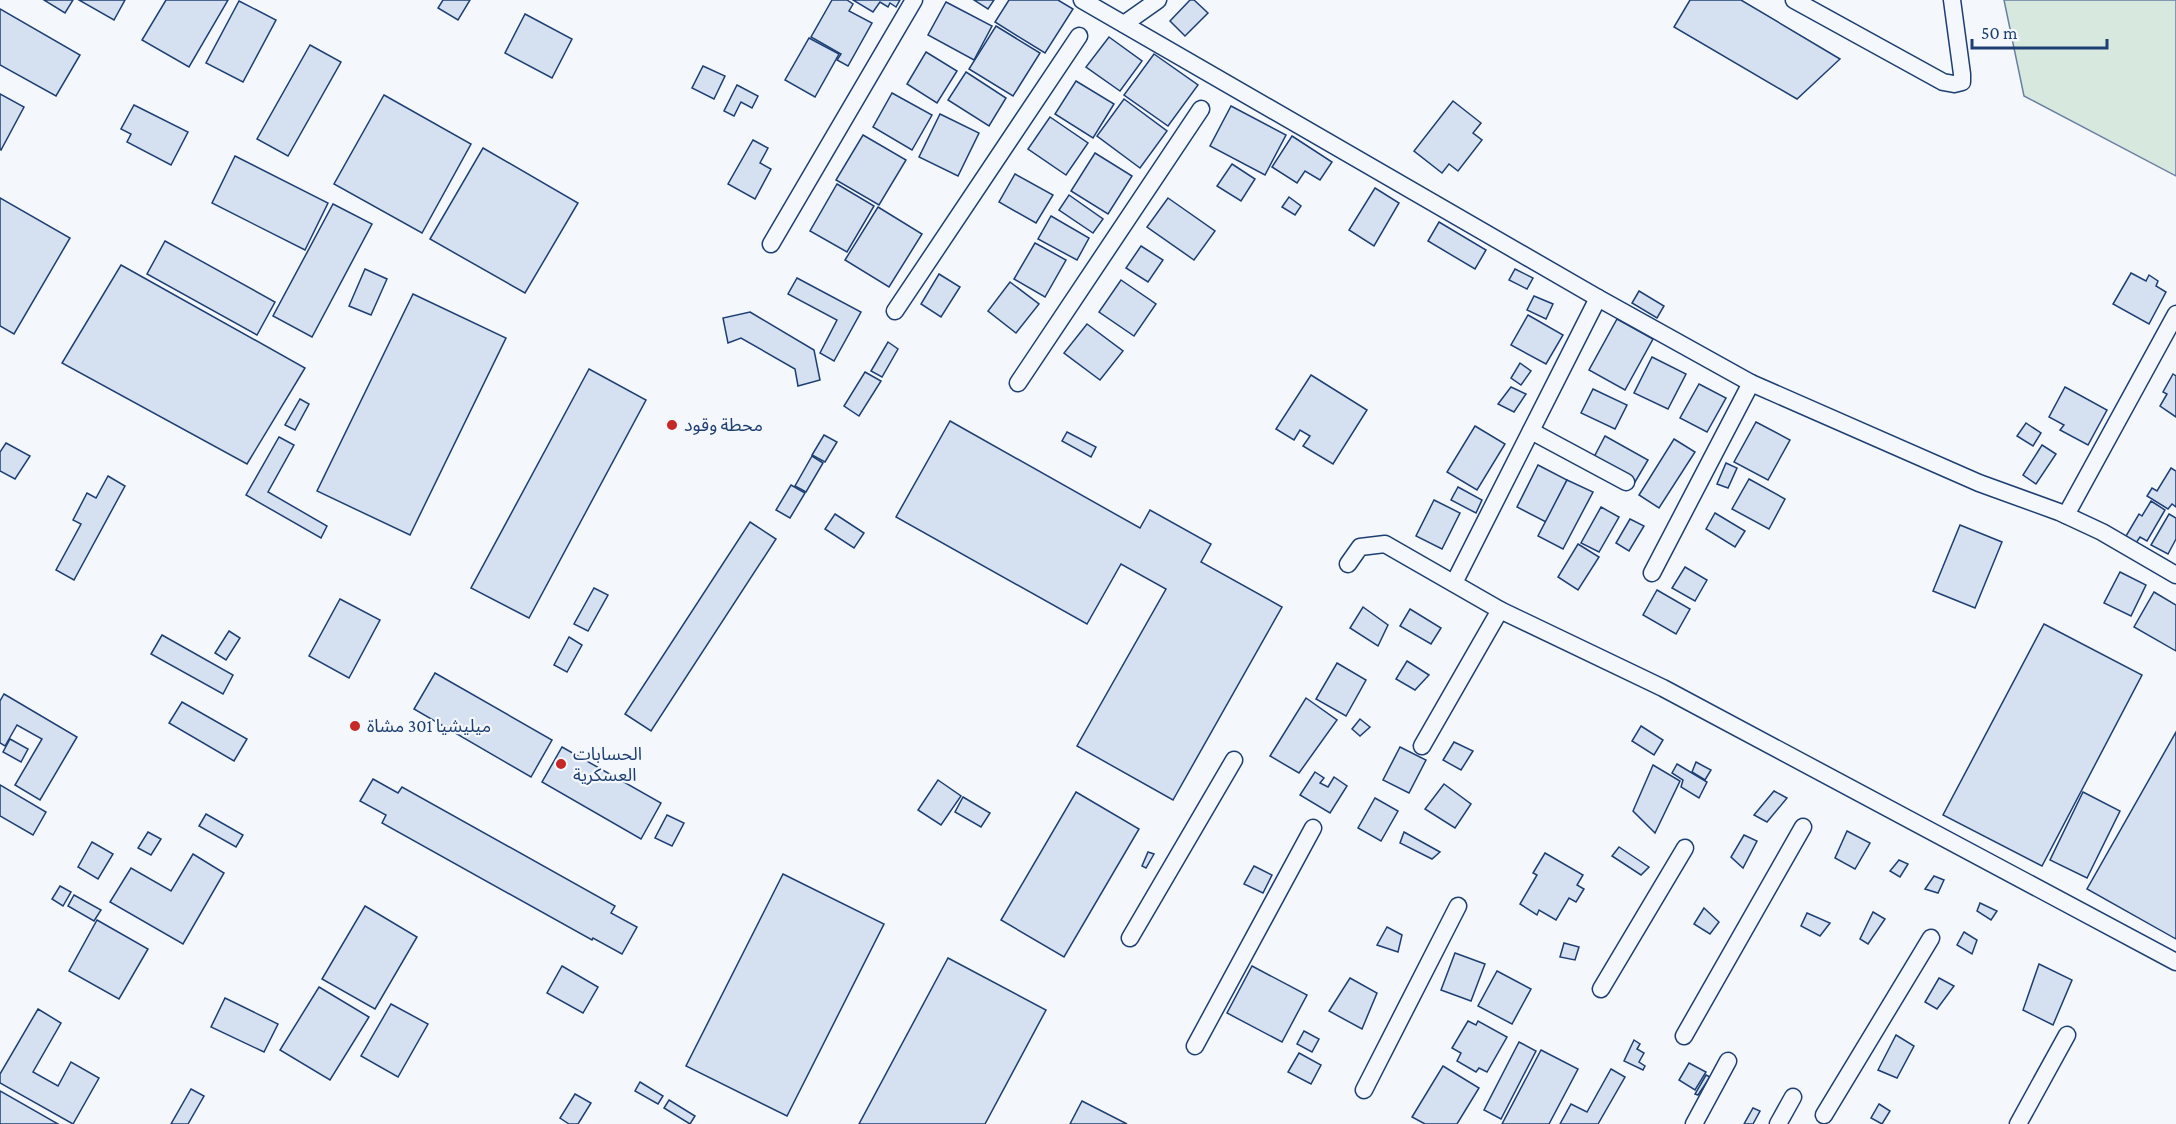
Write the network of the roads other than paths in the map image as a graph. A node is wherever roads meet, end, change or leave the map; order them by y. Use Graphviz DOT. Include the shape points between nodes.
graph roads {
  1 [pos="914,0"];
  2 [pos="1082,0"];
  3 [pos="1158,0"];
  4 [pos="1794,0"];
  5 [pos="1952,0"];
  6 [pos="1818,7"];
  7 [pos="1124,24"];
  8 [pos="1079,36"];
  9 [pos="1201,110"];
  10 [pos="771,244"];
  11 [pos="1598,298"];
  12 [pos="895,311"];
  13 [pos="2176,314"];
  14 [pos="1018,383"];
  15 [pos="1751,383"];
  16 [pos="1531,430"];
  17 [pos="1626,483"];
  18 [pos="2066,515"];
  19 [pos="1348,564"];
  20 [pos="1652,573"];
  21 [pos="2176,575"];
  22 [pos="1454,583"];
  23 [pos="1500,610"];
  24 [pos="1422,746"];
  25 [pos="1234,760"];
  26 [pos="1803,827"];
  27 [pos="1313,828"];
  28 [pos="1685,848"];
  29 [pos="1458,906"];
  30 [pos="1130,938"];
  31 [pos="1931,938"];
  32 [pos="2176,962"];
  33 [pos="1601,988"];
  34 [pos="2067,1035"];
  35 [pos="1684,1036"];
  36 [pos="1195,1046"];
  37 [pos="1728,1061"];
  38 [pos="1364,1090"];
  39 [pos="1793,1098"];
  40 [pos="1824,1115"];
  41 [pos="1694,1124"];
  42 [pos="1778,1124"];
  43 [pos="2019,1124"];
  1 -- 10 [label="street"];
  2 -- 7 [label="street"];
  3 -- 7 [label="street"];
  4 -- 6 [label="street"];
  5 -- 6 [label="street" via="1962,74 1962,82 1954,84 1943,82"];
  7 -- 11 [label="street"];
  8 -- 12 [label="street"];
  9 -- 14 [label="street"];
  11 -- 15 [label="street"];
  11 -- 16 [label="street"];
  13 -- 18 [label="street"];
  15 -- 18 [label="street" via="1979,483"];
  15 -- 20 [label="street"];
  16 -- 17 [label="street"];
  16 -- 22 [label="street"];
  18 -- 21 [label="street"];
  19 -- 22 [label="street" via="1360,547 1385,544"];
  22 -- 23 [label="street"];
  23 -- 24 [label="street"];
  23 -- 32 [label="street" via="1663,688"];
  25 -- 30 [label="street"];
  26 -- 35 [label="street"];
  27 -- 36 [label="street"];
  28 -- 33 [label="street"];
  29 -- 38 [label="street"];
  31 -- 40 [label="street"];
  34 -- 43 [label="street"];
  37 -- 41 [label="street"];
  39 -- 42 [label="street"];
}
